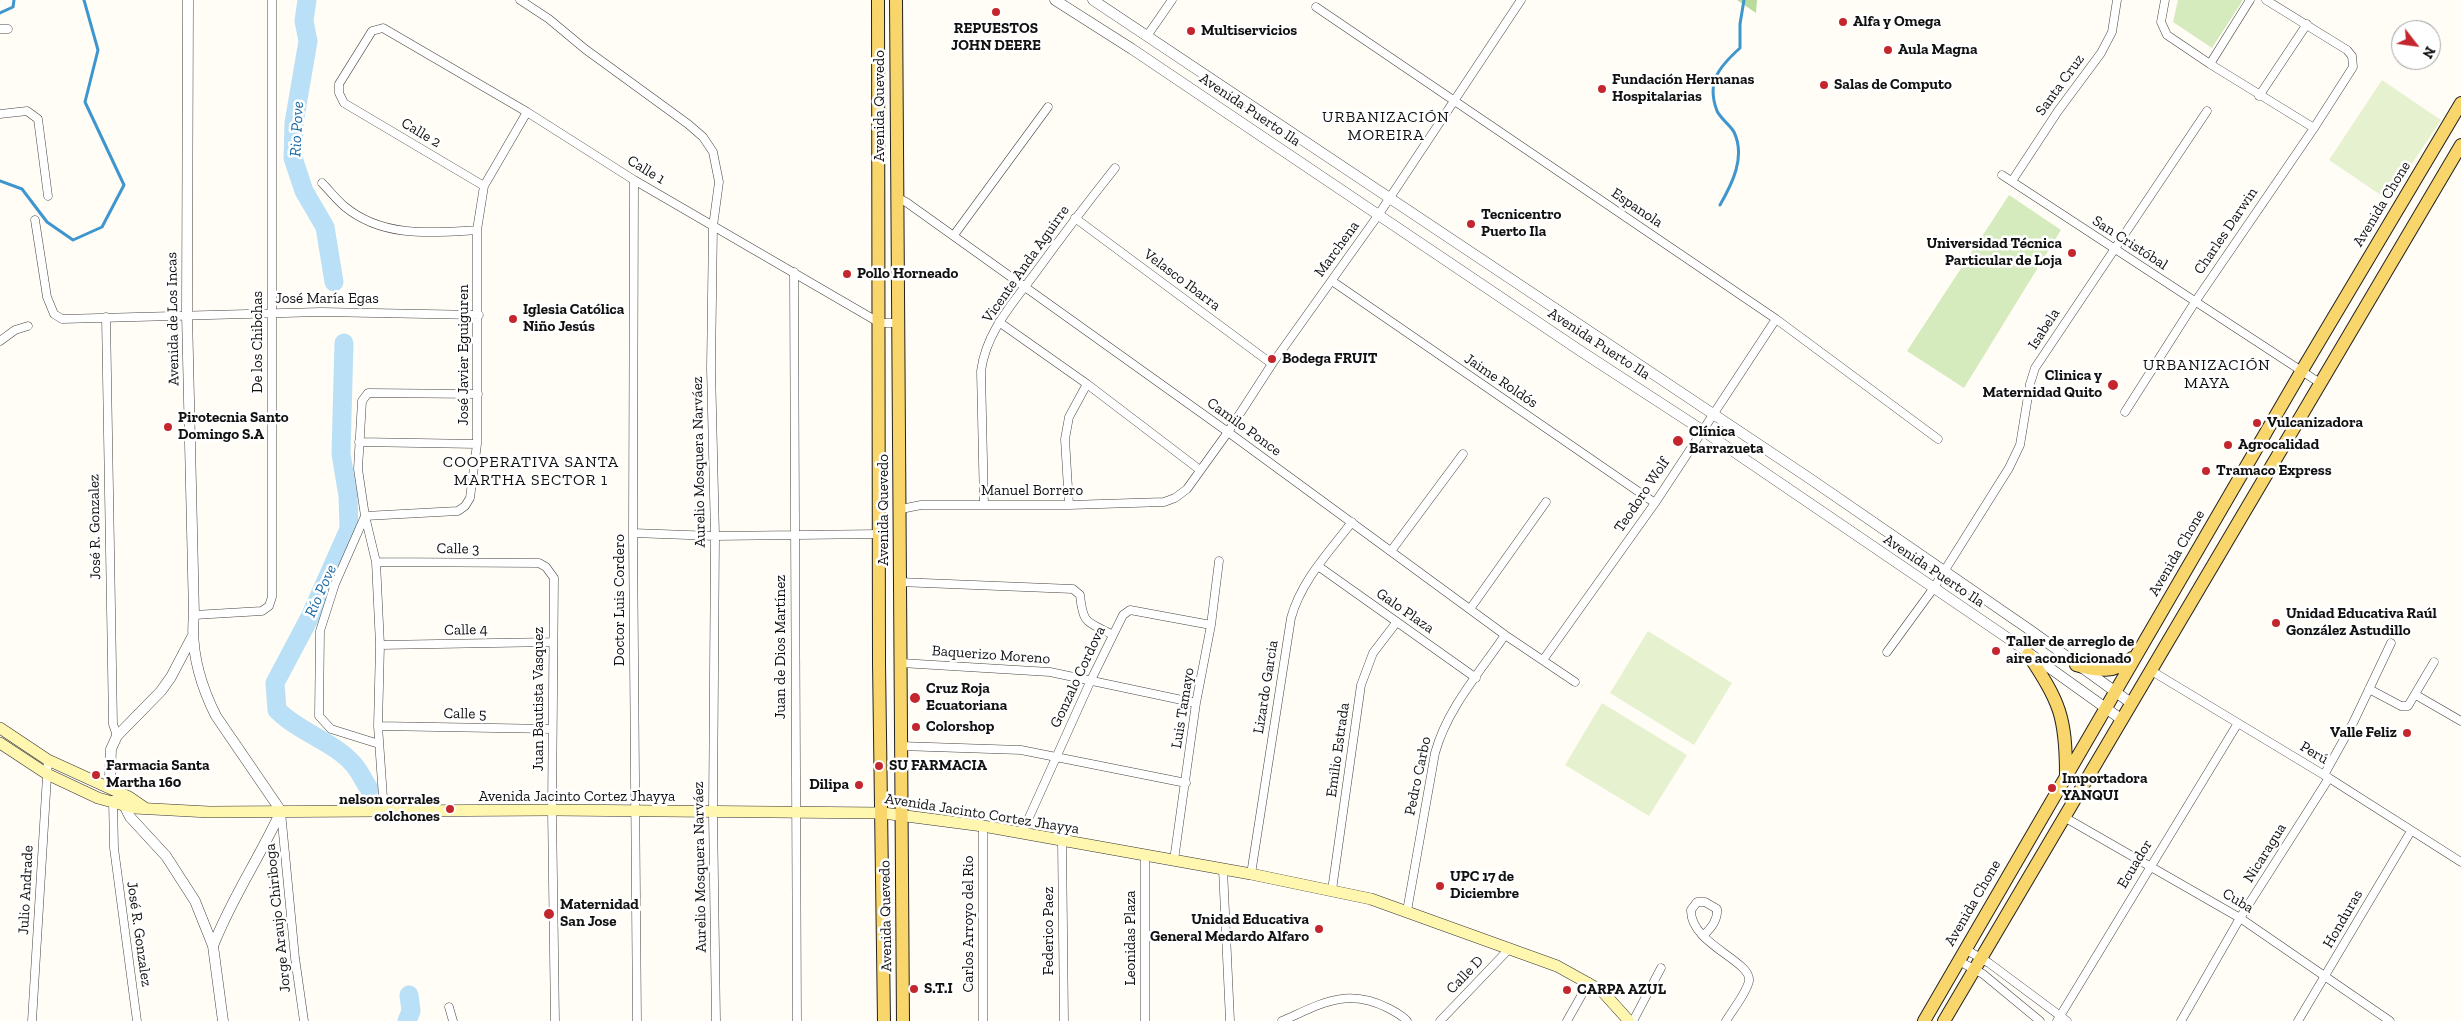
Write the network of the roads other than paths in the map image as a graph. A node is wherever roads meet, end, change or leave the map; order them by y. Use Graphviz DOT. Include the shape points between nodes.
graph roads {
  1 [pos="188,0"];
  2 [pos="272,0"];
  3 [pos="520,0"];
  4 [pos="878,0"];
  5 [pos="896,0"];
  6 [pos="900,0"];
  7 [pos="1055,0"];
  8 [pos="1093,0"];
  9 [pos="1172,0"];
  10 [pos="1521,0"];
  11 [pos="2118,0"];
  12 [pos="2165,0"];
  13 [pos="2250,0"];
  14 [pos="2266,0"];
  15 [pos="1316,6"];
  16 [pos="896,15"];
  17 [pos="2307,24"];
  18 [pos="1147,36"];
  19 [pos="2210,64"];
  20 [pos="2259,96"];
  21 [pos="1454,100"];
  22 [pos="2461,103"];
  23 [pos="344,104"];
  24 [pos="1048,107"];
  25 [pos="2207,110"];
  26 [pos="527,112"];
  27 [pos="0,114"];
  28 [pos="2314,128"];
  29 [pos="2461,145"];
  30 [pos="1115,168"];
  31 [pos="2002,175"];
  32 [pos="634,180"];
  33 [pos="2012,181"];
  34 [pos="322,183"];
  35 [pos="484,186"];
  36 [pos="48,196"];
  37 [pos="896,197"];
  38 [pos="1389,197"];
  39 [pos="1379,214"];
  40 [pos="1075,218"];
  41 [pos="35,220"];
  42 [pos="713,226"];
  43 [pos="477,230"];
  44 [pos="954,235"];
  45 [pos="2114,248"];
  46 [pos="794,272"];
  47 [pos="1332,281"];
  48 [pos="1025,286"];
  49 [pos="2194,302"];
  50 [pos="272,313"];
  51 [pos="187,314"];
  52 [pos="479,315"];
  53 [pos="106,317"];
  54 [pos="1776,319"];
  55 [pos="999,322"];
  56 [pos="880,323"];
  57 [pos="899,323"];
  58 [pos="28,326"];
  59 [pos="0,341"];
  60 [pos="1272,364"];
  61 [pos="2301,372"];
  62 [pos="2320,383"];
  63 [pos="1087,384"];
  64 [pos="478,394"];
  65 [pos="2125,412"];
  66 [pos="1712,416"];
  67 [pos="1702,430"];
  68 [pos="1228,432"];
  69 [pos="1938,439"];
  70 [pos="360,442"];
  71 [pos="477,444"];
  72 [pos="1463,454"];
  73 [pos="1200,470"];
  74 [pos="1164,502"];
  75 [pos="1546,502"];
  76 [pos="1655,503"];
  77 [pos="984,504"];
  78 [pos="1069,505"];
  79 [pos="901,509"];
  80 [pos="365,516"];
  81 [pos="1352,522"];
  82 [pos="633,533"];
  83 [pos="795,534"];
  84 [pos="880,534"];
  85 [pos="715,536"];
  86 [pos="1391,551"];
  87 [pos="1219,561"];
  88 [pos="376,562"];
  89 [pos="539,563"];
  90 [pos="1318,566"];
  91 [pos="1944,572"];
  92 [pos="899,582"];
  93 [pos="1933,589"];
  94 [pos="1470,609"];
  95 [pos="194,615"];
  96 [pos="1396,623"];
  97 [pos="1211,625"];
  98 [pos="1113,635"];
  99 [pos="1506,635"];
  100 [pos="192,637"];
  101 [pos="552,642"];
  102 [pos="2391,643"];
  103 [pos="380,645"];
  104 [pos="1887,652"];
  105 [pos="2138,653"];
  106 [pos="2028,654"];
  107 [pos="1543,660"];
  108 [pos="2434,662"];
  109 [pos="901,663"];
  110 [pos="2076,665"];
  111 [pos="2150,670"];
  112 [pos="1476,678"];
  113 [pos="1091,680"];
  114 [pos="1575,682"];
  115 [pos="2369,689"];
  116 [pos="2115,691"];
  117 [pos="2416,695"];
  118 [pos="1196,703"];
  119 [pos="2131,703"];
  120 [pos="2106,708"];
  121 [pos="2122,719"];
  122 [pos="2460,719"];
  123 [pos="2238,723"];
  124 [pos="378,726"];
  125 [pos="0,728"];
  126 [pos="552,729"];
  127 [pos="118,736"];
  128 [pos="0,743"];
  129 [pos="379,744"];
  130 [pos="900,746"];
  131 [pos="1055,758"];
  132 [pos="48,760"];
  133 [pos="47,774"];
  134 [pos="2066,775"];
  135 [pos="2326,777"];
  136 [pos="1186,783"];
  137 [pos="117,798"];
  138 [pos="552,810"];
  139 [pos="795,811"];
  140 [pos="281,812"];
  141 [pos="381,812"];
  142 [pos="635,812"];
  143 [pos="712,812"];
  144 [pos="883,813"];
  145 [pos="901,815"];
  146 [pos="2064,817"];
  147 [pos="983,826"];
  148 [pos="2411,831"];
  149 [pos="1022,833"];
  150 [pos="1062,840"];
  151 [pos="1145,855"];
  152 [pos="1174,860"];
  153 [pos="2461,862"];
  154 [pos="2150,866"];
  155 [pos="1223,869"];
  156 [pos="1251,874"];
  157 [pos="1332,890"];
  158 [pos="1407,911"];
  159 [pos="2240,918"];
  160 [pos="1704,935"];
  161 [pos="213,946"];
  162 [pos="1510,948"];
  163 [pos="1965,949"];
  164 [pos="1981,958"];
  165 [pos="1959,960"];
  166 [pos="1661,968"];
  167 [pos="1974,969"];
  168 [pos="2325,977"];
  169 [pos="1589,982"];
  170 [pos="449,1007"];
  171 [pos="2058,1018"];
  172 [pos="32,1021"];
  173 [pos="137,1021"];
  174 [pos="223,1021"];
  175 [pos="304,1021"];
  176 [pos="453,1021"];
  177 [pos="555,1021"];
  178 [pos="637,1021"];
  179 [pos="716,1021"];
  180 [pos="797,1021"];
  181 [pos="884,1021"];
  182 [pos="904,1021"];
  183 [pos="984,1021"];
  184 [pos="1064,1021"];
  185 [pos="1145,1021"];
  186 [pos="1230,1021"];
  187 [pos="1282,1021"];
  188 [pos="1407,1021"];
  189 [pos="1440,1021"];
  190 [pos="1567,1021"];
  191 [pos="1629,1021"];
  192 [pos="1633,1021"];
  193 [pos="1726,1021"];
  194 [pos="1924,1021"];
  195 [pos="1944,1021"];
  196 [pos="2040,1021"];
  197 [pos="2067,1021"];
  198 [pos="2181,1021"];
  199 [pos="2298,1021"];
  200 [pos="2390,1021"];
  1 -- 51 [label="street, Avenida de Los Incas"];
  2 -- 50 [label="street, De los Chibchas"];
  3 -- 42 [label="street, Aurelio Mosquera Narváez" via="703,137 717,160 719,182"];
  4 -- 56 [label="main road, Avenida Quevedo"];
  5 -- 16 [label="main road, Avenida Quevedo"];
  6 -- 16 [label="main road"];
  7 -- 39 [label="street, Avenida Puerto Ila"];
  8 -- 18 [label="street, Avenida Puerto Ila"];
  9 -- 18 [label="street"];
  10 -- 21 [label="street, Marchena"];
  11 -- 33 [label="street, Santa Cruz" via="2112,32 2101,53"];
  12 -- 19 [label="street" via="2161,22 2167,35"];
  13 -- 19 [label="street"];
  14 -- 17 [label="street"];
  15 -- 21 [label="street, Espanola"];
  16 -- 37 [label="main road, Avenida Quevedo"];
  17 -- 20 [label="street"];
  17 -- 28 [label="street, Charles Darwin" via="2347,50 2352,56 2353,67"];
  18 -- 38 [label="street, Avenida Puerto Ila"];
  19 -- 20 [label="street"];
  20 -- 28 [label="street"];
  21 -- 38 [label="street, Marchena"];
  21 -- 54 [label="street, Espanola"];
  22 -- 61 [label="main road, Avenida Chone"];
  23 -- 26 [label="street, Calle 1" via="338,93 340,84 368,35 372,30 383,28"];
  23 -- 35 [label="street, Calle 2"];
  24 -- 44 [label="street"];
  25 -- 45 [label="street, Isabela"];
  26 -- 32 [label="street, Calle 1"];
  26 -- 35 [label="street, José Javier Eguiguren"];
  27 -- 36 [label="street" via="27,111 38,118"];
  28 -- 49 [label="street, Charles Darwin"];
  29 -- 62 [label="main road"];
  30 -- 40 [label="street, Vicente Anda Aguirre"];
  31 -- 33 [label="street, San Cristóbal"];
  32 -- 42 [label="street, Calle 1"];
  32 -- 82 [label="street, Doctor Luis Cordero"];
  33 -- 45 [label="street, San Cristóbal"];
  34 -- 43 [label="street" via="360,218 384,228 419,234"];
  35 -- 43 [label="street, José Javier Eguiguren"];
  37 -- 44 [label="street, Camilo Ponce"];
  37 -- 57 [label="main road, Avenida Quevedo"];
  38 -- 39 [label="street, Marchena"];
  38 -- 66 [label="street, Avenida Puerto Ila"];
  39 -- 47 [label="street, Marchena"];
  39 -- 67 [label="street, Avenida Puerto Ila"];
  40 -- 48 [label="street, Vicente Anda Aguirre"];
  40 -- 60 [label="street, Velasco Ibarra"];
  41 -- 53 [label="street, José María Egas" via="47,296 56,317"];
  42 -- 46 [label="street, Calle 1"];
  42 -- 85 [label="street, Aurelio Mosquera Narváez" via="711,368"];
  43 -- 52 [label="street, José Javier Eguiguren"];
  44 -- 48 [label="street, Camilo Ponce"];
  45 -- 49 [label="street, San Cristóbal"];
  45 -- 91 [label="street, Isabela" via="2035,368 2020,445"];
  46 -- 56 [label="street, Calle 1"];
  46 -- 83 [label="street, Juan de Dios Martínez"];
  47 -- 60 [label="street, Marchena"];
  47 -- 76 [label="street, Jaime Roldós"];
  48 -- 55 [label="street, Vicente Anda Aguirre"];
  48 -- 68 [label="street, Camilo Ponce"];
  49 -- 61 [label="street, San Cristóbal"];
  49 -- 65 [label="street, Charles Darwin"];
  50 -- 51 [label="street, José María Egas"];
  50 -- 52 [label="street, José María Egas"];
  50 -- 95 [label="street, De los Chibchas" via="272,597 269,606 262,611"];
  51 -- 53 [label="street, José María Egas"];
  51 -- 95 [label="street, Avenida de Los Incas"];
  52 -- 64 [label="street, José Javier Eguiguren"];
  53 -- 127 [label="street, José R. Gonzalez" via="113,724"];
  54 -- 66 [label="street, Teodoro Wolf"];
  54 -- 69 [label="street, Espanola"];
  55 -- 63 [label="street"];
  55 -- 77 [label="street, Vicente Anda Aguirre" via="983,354 981,371"];
  56 -- 57 [label="street"];
  56 -- 84 [label="main road, Avenida Quevedo"];
  57 -- 79 [label="main road, Avenida Quevedo"];
  58 -- 59 [label="street" via="15,330"];
  60 -- 68 [label="street, Marchena"];
  61 -- 62 [label="street, San Cristóbal"];
  61 -- 105 [label="main road, Avenida Chone"];
  62 -- 111 [label="main road"];
  63 -- 73 [label="street"];
  63 -- 78 [label="street" via="1069,417 1065,439"];
  64 -- 70 [label="street" via="368,393 362,401"];
  64 -- 71 [label="street, José Javier Eguiguren"];
  66 -- 67 [label="street, Teodoro Wolf"];
  66 -- 91 [label="street, Avenida Puerto Ila" via="1809,478"];
  67 -- 76 [label="street, Teodoro Wolf"];
  67 -- 93 [label="street, Avenida Puerto Ila"];
  68 -- 73 [label="street, Marchena"];
  68 -- 81 [label="street, Camilo Ponce"];
  70 -- 71 [label="street"];
  70 -- 80 [label="street" via="358,469"];
  71 -- 80 [label="street, José Javier Eguiguren" via="470,498 458,511"];
  72 -- 86 [label="street"];
  73 -- 74 [label="street, Marchena" via="1186,489"];
  74 -- 78 [label="street, Manuel Borrero"];
  75 -- 94 [label="street"];
  76 -- 107 [label="street, Teodoro Wolf"];
  77 -- 78 [label="street, Manuel Borrero"];
  77 -- 79 [label="street, Manuel Borrero" via="921,505"];
  79 -- 92 [label="main road, Avenida Quevedo"];
  80 -- 88 [label="street"];
  80 -- 129 [label="street" via="335,584 320,631 318,706 319,716 331,729"];
  81 -- 86 [label="street, Camilo Ponce"];
  81 -- 90 [label="street, Lizardo Garcia"];
  82 -- 85 [label="street"];
  82 -- 142 [label="street, Doctor Luis Cordero"];
  83 -- 84 [label="street"];
  83 -- 85 [label="street"];
  83 -- 139 [label="street, Juan de Dios Martínez"];
  84 -- 144 [label="main road, Avenida Quevedo"];
  85 -- 143 [label="street, Aurelio Mosquera Narváez"];
  86 -- 94 [label="street, Camilo Ponce"];
  87 -- 97 [label="street, Luis Tamayo"];
  88 -- 89 [label="street, Calle 3"];
  88 -- 103 [label="street"];
  89 -- 101 [label="street, Juan Bautista Vasquez" via="554,578"];
  90 -- 96 [label="street, Galo Plaza"];
  90 -- 156 [label="street, Lizardo Garcia" via="1299,595 1290,618"];
  91 -- 93 [label="street, Isabela"];
  91 -- 110 [label="street, Avenida Puerto Ila"];
  92 -- 98 [label="street" via="1073,589 1080,595 1085,619"];
  92 -- 109 [label="main road, Avenida Quevedo"];
  93 -- 104 [label="street, Isabela"];
  93 -- 106 [label="street, Avenida Puerto Ila"];
  94 -- 99 [label="street, Camilo Ponce"];
  95 -- 100 [label="street, Avenida de Los Incas"];
  96 -- 112 [label="street, Galo Plaza"];
  96 -- 157 [label="street, Emilio Estrada" via="1373,653 1361,685"];
  97 -- 98 [label="street, Gonzalo Cordova" via="1130,610 1123,615"];
  97 -- 118 [label="street, Luis Tamayo"];
  98 -- 113 [label="street, Gonzalo Cordova"];
  99 -- 107 [label="street, Camilo Ponce"];
  99 -- 112 [label="street, Pedro Carbo"];
  100 -- 127 [label="street, Avenida de Los Incas" via="161,691"];
  100 -- 140 [label="street, Avenida de Los Incas" via="198,672 216,716"];
  101 -- 103 [label="street, Calle 4"];
  101 -- 126 [label="street, Juan Bautista Vasquez"];
  102 -- 115 [label="street, Nicaragua"];
  103 -- 124 [label="street"];
  105 -- 110 [label="main road" via="2126,664 2107,670 2090,670"];
  105 -- 116 [label="main road, Avenida Chone"];
  106 -- 120 [label="street, Avenida Puerto Ila"];
  106 -- 134 [label="main road" via="2054,694 2061,712"];
  107 -- 114 [label="street, Camilo Ponce"];
  108 -- 117 [label="street"];
  109 -- 113 [label="street, Baquerizo Moreno" via="1050,672"];
  109 -- 130 [label="main road, Avenida Quevedo"];
  110 -- 116 [label="street, Avenida Puerto Ila"];
  111 -- 119 [label="main road"];
  111 -- 123 [label="street, Perú"];
  112 -- 158 [label="street, Pedro Carbo" via="1440,734"];
  113 -- 118 [label="street, Baquerizo Moreno"];
  113 -- 131 [label="street, Gonzalo Cordova"];
  115 -- 117 [label="street" via="2403,707 2410,704"];
  115 -- 135 [label="street, Nicaragua"];
  116 -- 119 [label="street, Avenida Puerto Ila"];
  116 -- 120 [label="main road, Avenida Chone"];
  117 -- 122 [label="street"];
  118 -- 136 [label="street, Luis Tamayo"];
  119 -- 121 [label="main road"];
  120 -- 121 [label="street, Avenida Puerto Ila"];
  120 -- 134 [label="main road, Avenida Chone"];
  121 -- 146 [label="main road"];
  123 -- 135 [label="street, Perú"];
  123 -- 154 [label="street, Ecuador"];
  124 -- 126 [label="street, Calle 5"];
  124 -- 129 [label="street"];
  125 -- 132 [label="main road, Avenida Jacinto Cortez Jhayya"];
  126 -- 138 [label="street, Juan Bautista Vasquez"];
  127 -- 137 [label="street, Avenida de Los Incas" via="111,749 110,762 110,777"];
  128 -- 133 [label="main road, Avenida Jacinto Cortez Jhayya"];
  129 -- 141 [label="street"];
  130 -- 131 [label="street" via="1021,750"];
  130 -- 145 [label="main road, Avenida Quevedo"];
  131 -- 136 [label="street"];
  131 -- 149 [label="street, Gonzalo Cordova"];
  132 -- 133 [label="street, Julio Andrade"];
  132 -- 137 [label="main road, Avenida Jacinto Cortez Jhayya"];
  133 -- 137 [label="main road, Avenida Jacinto Cortez Jhayya"];
  133 -- 172 [label="street, Julio Andrade"];
  134 -- 163 [label="main road, Avenida Chone"];
  135 -- 148 [label="street, Perú"];
  135 -- 159 [label="street, Nicaragua"];
  136 -- 152 [label="street, Luis Tamayo"];
  137 -- 140 [label="main road, Avenida Jacinto Cortez Jhayya" via="145,808"];
  137 -- 161 [label="street, Avenida de Los Incas" via="185,884 195,900"];
  137 -- 173 [label="street, José R. Gonzalez" via="114,848"];
  138 -- 141 [label="main road, Avenida Jacinto Cortez Jhayya"];
  138 -- 142 [label="main road, Avenida Jacinto Cortez Jhayya"];
  138 -- 177 [label="street, Juan Bautista Vasquez"];
  139 -- 143 [label="main road, Avenida Jacinto Cortez Jhayya"];
  139 -- 144 [label="main road, Avenida Jacinto Cortez Jhayya"];
  139 -- 180 [label="street, Juan de Dios Martínez"];
  140 -- 141 [label="main road, Avenida Jacinto Cortez Jhayya"];
  140 -- 161 [label="street" via="234,899"];
  140 -- 175 [label="street, Jorge Araujo Chiriboga"];
  142 -- 143 [label="main road, Avenida Jacinto Cortez Jhayya"];
  142 -- 178 [label="street, Doctor Luis Cordero"];
  143 -- 179 [label="street, Aurelio Mosquera Narváez"];
  144 -- 145 [label="main road, Avenida Jacinto Cortez Jhayya"];
  144 -- 181 [label="main road, Avenida Quevedo"];
  145 -- 147 [label="main road, Avenida Jacinto Cortez Jhayya"];
  145 -- 182 [label="main road, Avenida Quevedo"];
  146 -- 154 [label="street, Cuba"];
  146 -- 164 [label="main road"];
  147 -- 149 [label="main road, Avenida Jacinto Cortez Jhayya"];
  147 -- 183 [label="street, Carlos Arroyo del Rio"];
  148 -- 153 [label="street, Perú"];
  148 -- 168 [label="street, Honduras"];
  149 -- 150 [label="main road, Avenida Jacinto Cortez Jhayya"];
  150 -- 151 [label="main road, Avenida Jacinto Cortez Jhayya"];
  150 -- 184 [label="street, Federico Paez"];
  151 -- 152 [label="main road, Avenida Jacinto Cortez Jhayya"];
  151 -- 185 [label="street, Leonidas Plaza"];
  152 -- 155 [label="main road, Avenida Jacinto Cortez Jhayya"];
  154 -- 159 [label="street, Cuba"];
  154 -- 171 [label="street, Ecuador"];
  155 -- 156 [label="main road, Avenida Jacinto Cortez Jhayya"];
  155 -- 186 [label="street"];
  156 -- 157 [label="main road, Avenida Jacinto Cortez Jhayya"];
  157 -- 158 [label="main road, Avenida Jacinto Cortez Jhayya"];
  158 -- 162 [label="main road, Avenida Jacinto Cortez Jhayya"];
  159 -- 168 [label="street, Cuba"];
  159 -- 198 [label="street, Nicaragua"];
  160 -- 193 [label="street" via="1712,946 1748,972 1745,989"];
  161 -- 174 [label="street, Avenida de Los Incas"];
  162 -- 169 [label="main road, Avenida Jacinto Cortez Jhayya"];
  162 -- 189 [label="street, Calle D"];
  163 -- 164 [label="street"];
  163 -- 165 [label="main road, Avenida Chone"];
  164 -- 167 [label="main road"];
  164 -- 171 [label="street"];
  165 -- 167 [label="street"];
  165 -- 194 [label="main road, Avenida Chone"];
  166 -- 192 [label="street"];
  167 -- 195 [label="main road"];
  167 -- 196 [label="street"];
  168 -- 199 [label="street, Honduras"];
  168 -- 200 [label="street, Cuba"];
  169 -- 190 [label="street"];
  169 -- 191 [label="main road, Avenida Jacinto Cortez Jhayya"];
  170 -- 176 [label="street"];
  171 -- 197 [label="street"];
  187 -- 188 [label="street" via="1326,1002 1347,997 1383,1006"];
}
